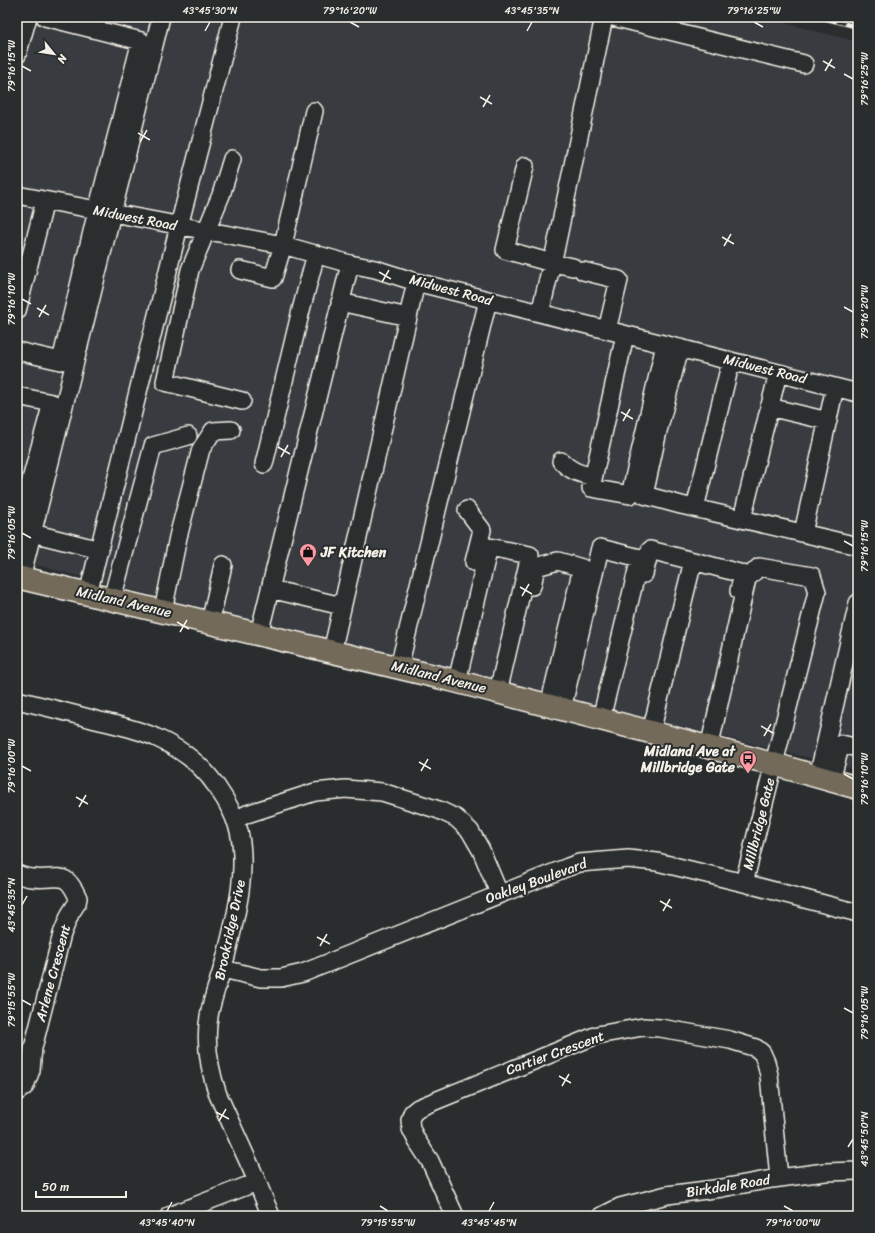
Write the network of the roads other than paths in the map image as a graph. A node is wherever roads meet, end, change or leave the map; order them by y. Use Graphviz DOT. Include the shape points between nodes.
graph roads {
  1 [pos="28,17"];
  2 [pos="45,17"];
  3 [pos="161,17"];
  4 [pos="233,17"];
  5 [pos="604,17"];
  6 [pos="613,17"];
  7 [pos="17,55"];
  8 [pos="804,64"];
  9 [pos="314,111"];
  10 [pos="232,159"];
  11 [pos="525,166"];
  12 [pos="17,196"];
  13 [pos="46,201"];
  14 [pos="104,212"];
  15 [pos="179,226"];
  16 [pos="205,232"];
  17 [pos="283,245"];
  18 [pos="316,254"];
  19 [pos="552,263"];
  20 [pos="350,264"];
  21 [pos="240,270"];
  22 [pos="416,282"];
  23 [pos="488,300"];
  24 [pos="340,302"];
  25 [pos="17,311"];
  26 [pos="540,313"];
  27 [pos="408,317"];
  28 [pos="607,330"];
  29 [pos="625,335"];
  30 [pos="673,346"];
  31 [pos="17,351"];
  32 [pos="730,361"];
  33 [pos="668,363"];
  34 [pos="778,373"];
  35 [pos="835,387"];
  36 [pos="858,393"];
  37 [pos="17,396"];
  38 [pos="242,401"];
  39 [pos="769,407"];
  40 [pos="828,421"];
  41 [pos="231,430"];
  42 [pos="188,436"];
  43 [pos="561,461"];
  44 [pos="264,464"];
  45 [pos="593,477"];
  46 [pos="695,508"];
  47 [pos="467,510"];
  48 [pos="742,519"];
  49 [pos="24,532"];
  50 [pos="803,533"];
  51 [pos="858,546"];
  52 [pos="100,550"];
  53 [pos="693,560"];
  54 [pos="223,565"];
  55 [pos="19,577"];
  56 [pos="270,589"];
  57 [pos="88,594"];
  58 [pos="112,599"];
  59 [pos="858,603"];
  60 [pos="342,606"];
  61 [pos="162,612"];
  62 [pos="210,623"];
  63 [pos="259,634"];
  64 [pos="332,652"];
  65 [pos="399,668"];
  66 [pos="452,680"];
  67 [pos="502,693"];
  68 [pos="607,693"];
  69 [pos="17,700"];
  70 [pos="556,707"];
  71 [pos="601,719"];
  72 [pos="651,732"];
  73 [pos="706,747"];
  74 [pos="858,748"];
  75 [pos="773,764"];
  76 [pos="825,778"];
  77 [pos="858,788"];
  78 [pos="235,820"];
  79 [pos="17,874"];
  80 [pos="744,883"];
  81 [pos="499,894"];
  82 [pos="858,913"];
  83 [pos="223,969"];
  84 [pos="17,1092"];
  85 [pos="858,1171"];
  86 [pos="780,1178"];
  87 [pos="257,1182"];
  88 [pos="169,1216"];
  89 [pos="271,1216"];
  90 [pos="455,1216"];
  91 [pos="602,1216"];
  1 -- 7 [label="street"];
  2 -- 14 [label="street" via="141,41"];
  3 -- 14 [label="street"];
  4 -- 15 [label="street"];
  5 -- 19 [label="street"];
  6 -- 8 [label="street"];
  9 -- 17 [label="street"];
  10 -- 16 [label="street" via="221,195"];
  11 -- 19 [label="street" via="505,250"];
  12 -- 13 [label="street, Midwest Road"];
  13 -- 14 [label="street, Midwest Road"];
  13 -- 25 [label="street"];
  14 -- 15 [label="street, Midwest Road"];
  14 -- 31 [label="street" via="61,361"];
  14 -- 49 [label="street"];
  15 -- 16 [label="street, Midwest Road"];
  15 -- 52 [label="street"];
  16 -- 17 [label="street, Midwest Road"];
  16 -- 38 [label="street" via="190,270 165,382"];
  17 -- 18 [label="street, Midwest Road"];
  17 -- 21 [label="street" via="273,278"];
  18 -- 20 [label="street, Midwest Road"];
  18 -- 44 [label="street"];
  19 -- 26 [label="street"];
  19 -- 28 [label="street" via="619,280"];
  20 -- 22 [label="street, Midwest Road"];
  20 -- 24 [label="street"];
  22 -- 23 [label="street, Midwest Road"];
  22 -- 27 [label="street"];
  23 -- 26 [label="street, Midwest Road"];
  23 -- 65 [label="street"];
  24 -- 27 [label="street"];
  24 -- 56 [label="street"];
  26 -- 28 [label="street, Midwest Road"];
  27 -- 60 [label="street"];
  28 -- 29 [label="street, Midwest Road"];
  29 -- 30 [label="street, Midwest Road"];
  29 -- 45 [label="street"];
  30 -- 32 [label="street, Midwest Road"];
  30 -- 33 [label="street"];
  32 -- 34 [label="street, Midwest Road"];
  32 -- 46 [label="street"];
  33 -- 45 [label="street" via="630,495 592,488"];
  33 -- 46 [label="street" via="658,431 644,495"];
  34 -- 35 [label="street, Midwest Road"];
  34 -- 39 [label="street"];
  35 -- 36 [label="street, Midwest Road"];
  35 -- 40 [label="street"];
  37 -- 49 [label="street" via="52,403"];
  39 -- 40 [label="street"];
  39 -- 48 [label="street"];
  40 -- 50 [label="street"];
  41 -- 61 [label="street" via="213,431 201,449"];
  42 -- 58 [label="street" via="153,446"];
  43 -- 45 [label="street" via="577,472"];
  46 -- 48 [label="street"];
  47 -- 66 [label="street" via="482,530"];
  48 -- 50 [label="street"];
  49 -- 52 [label="street"];
  49 -- 55 [label="street"];
  50 -- 51 [label="street"];
  52 -- 57 [label="street"];
  53 -- 68 [label="street" via="650,550 617,695"];
  53 -- 72 [label="street"];
  53 -- 73 [label="street" via="743,574"];
  54 -- 62 [label="street"];
  55 -- 57 [label="main road, Midland Avenue"];
  56 -- 60 [label="street"];
  56 -- 63 [label="street"];
  57 -- 58 [label="main road, Midland Avenue"];
  58 -- 61 [label="main road, Midland Avenue"];
  59 -- 76 [label="street"];
  60 -- 64 [label="street"];
  61 -- 62 [label="main road, Midland Avenue"];
  62 -- 63 [label="main road, Midland Avenue"];
  63 -- 64 [label="main road, Midland Avenue"];
  64 -- 65 [label="main road, Midland Avenue"];
  65 -- 66 [label="main road, Midland Avenue"];
  66 -- 67 [label="main road, Midland Avenue"];
  66 -- 67 [label="street" via="489,547 530,556"];
  67 -- 70 [label="main road, Midland Avenue"];
  67 -- 70 [label="street" via="536,567 558,561 582,568"];
  68 -- 70 [label="street" via="640,558 600,548"];
  68 -- 71 [label="street"];
  69 -- 78 [label="street, Brookridge Drive" via="134,730 166,742 196,763 209,776"];
  70 -- 71 [label="main road, Midland Avenue"];
  71 -- 72 [label="main road, Midland Avenue"];
  72 -- 73 [label="main road, Midland Avenue"];
  73 -- 75 [label="main road, Midland Avenue"];
  73 -- 75 [label="street, Millbridge Gate" via="747,579 759,567 812,576 817,592"];
  74 -- 76 [label="street" via="841,744"];
  75 -- 76 [label="main road, Midland Avenue"];
  75 -- 80 [label="street, Millbridge Gate"];
  76 -- 77 [label="main road, Midland Avenue"];
  78 -- 81 [label="street" via="315,792 344,789 382,792 456,818 470,831 481,850"];
  78 -- 83 [label="street, Brookridge Drive" via="241,842 241,883"];
  79 -- 84 [label="street, Arlene Crescent" via="32,878 64,878 69,881 78,898 62,934 33,1048 31,1070 25,1086"];
  80 -- 81 [label="street, Oakley Boulevard" via="657,862 628,859 579,863"];
  80 -- 82 [label="street, Oakley Boulevard"];
  81 -- 83 [label="street, Oakley Boulevard" via="303,973 281,978 261,978"];
  83 -- 87 [label="street, Brookridge Drive" via="210,1012 210,1064 218,1095"];
  85 -- 86 [label="street, Birkdale Road"];
  86 -- 90 [label="street, Cartier Crescent" via="769,1075 762,1053 756,1048 730,1040 643,1027 597,1035 418,1108 412,1113 411,1129 430,1161"];
  86 -- 91 [label="street, Birkdale Road" via="667,1195 620,1207"];
  87 -- 88 [label="street"];
  87 -- 89 [label="street, Brookridge Drive"];
}
